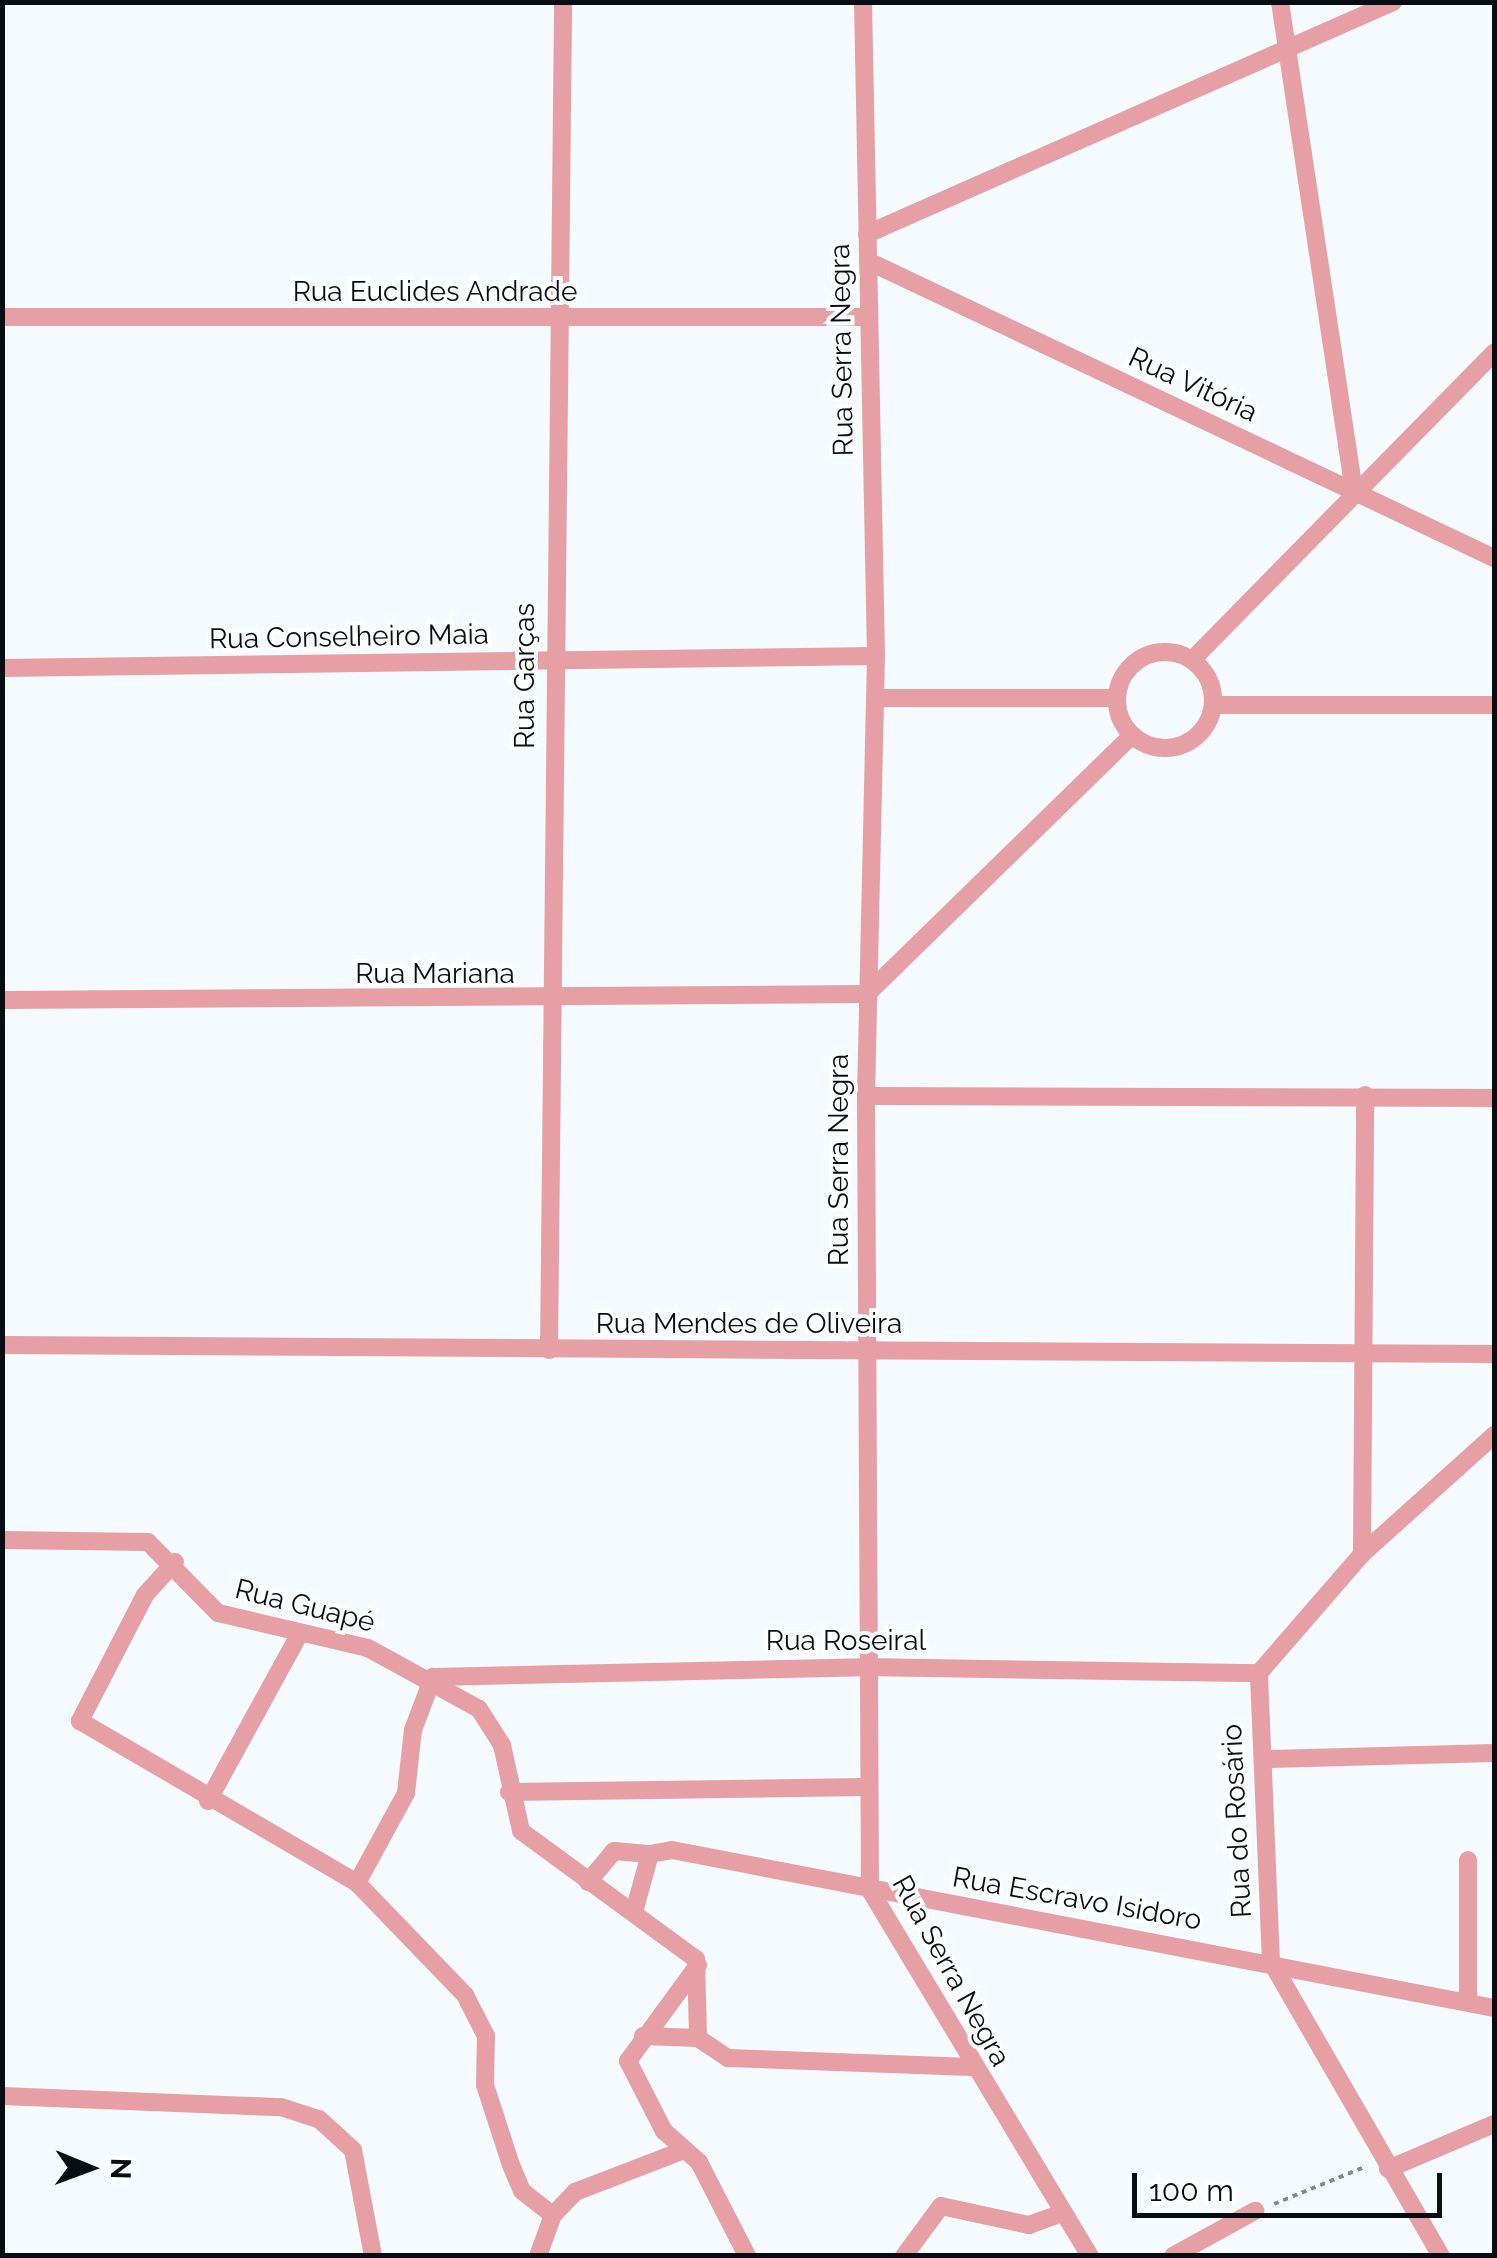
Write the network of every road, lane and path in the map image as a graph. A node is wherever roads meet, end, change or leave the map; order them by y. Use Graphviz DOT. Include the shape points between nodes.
graph roads {
  1 [pos="563,2"];
  2 [pos="862,2"];
  3 [pos="1280,2"];
  4 [pos="1392,2"];
  5 [pos="1284,48"];
  6 [pos="867,234"];
  7 [pos="868,261"];
  8 [pos="2,316"];
  9 [pos="868,317"];
  10 [pos="557,321"];
  11 [pos="1494,353"];
  12 [pos="1357,494"];
  13 [pos="1494,558"];
  14 [pos="876,656"];
  15 [pos="1192,660"];
  16 [pos="552,662"];
  17 [pos="2,668"];
  18 [pos="875,698"];
  19 [pos="1116,698"];
  20 [pos="1212,705"];
  21 [pos="1494,706"];
  22 [pos="1132,735"];
  23 [pos="867,994"];
  24 [pos="2,1000"];
  25 [pos="552,1002"];
  26 [pos="1365,1095"];
  27 [pos="866,1096"];
  28 [pos="1494,1098"];
  29 [pos="2,1345"];
  30 [pos="549,1350"];
  31 [pos="1362,1351"];
  32 [pos="868,1353"];
  33 [pos="1494,1354"];
  34 [pos="1494,1436"];
  35 [pos="2,1540"];
  36 [pos="1362,1554"];
  37 [pos="176,1562"];
  38 [pos="299,1635"];
  39 [pos="864,1666"];
  40 [pos="1259,1673"];
  41 [pos="433,1676"];
  42 [pos="1494,1753"];
  43 [pos="1267,1759"];
  44 [pos="865,1788"];
  45 [pos="509,1792"];
  46 [pos="208,1801"];
  47 [pos="650,1854"];
  48 [pos="1468,1860"];
  49 [pos="588,1882"];
  50 [pos="357,1883"];
  51 [pos="870,1890"];
  52 [pos="634,1912"];
  53 [pos="1270,1962"];
  54 [pos="698,1965"];
  55 [pos="1468,2002"];
  56 [pos="1494,2008"];
  57 [pos="643,2036"];
  58 [pos="698,2038"];
  59 [pos="971,2066"];
  60 [pos="2,2096"];
  61 [pos="1494,2124"];
  62 [pos="680,2152"];
  63 [pos="1385,2165"];
  64 [pos="1256,2211"];
  65 [pos="1064,2212"];
  66 [pos="553,2215"];
  67 [pos="373,2256"];
  68 [pos="538,2256"];
  69 [pos="747,2256"];
  70 [pos="904,2256"];
  71 [pos="1090,2256"];
  72 [pos="1172,2256"];
  73 [pos="1441,2256"];
  1 -- 10 [label="street, Rua Garças"];
  2 -- 6 [label="street, Rua Serra Negra"];
  3 -- 5 [label="street"];
  4 -- 5 [label="street"];
  5 -- 6 [label="street"];
  5 -- 12 [label="street"];
  6 -- 7 [label="street, Rua Serra Negra"];
  7 -- 9 [label="street, Rua Serra Negra"];
  7 -- 12 [label="street, Rua Vitória"];
  8 -- 10 [label="street, Rua Euclides Andrade"];
  9 -- 10 [label="street, Rua Euclides Andrade"];
  9 -- 14 [label="street, Rua Serra Negra"];
  10 -- 16 [label="street, Rua Garças"];
  11 -- 12 [label="street"];
  12 -- 13 [label="street, Rua Vitória"];
  12 -- 15 [label="street"];
  14 -- 16 [label="street, Rua Conselheiro Maia"];
  14 -- 18 [label="street, Rua Serra Negra"];
  15 -- 19 [label="street" via="1150,654 1127,671"];
  15 -- 20 [label="street"];
  16 -- 17 [label="street, Rua Conselheiro Maia"];
  16 -- 25 [label="street, Rua Garças"];
  18 -- 19 [label="street"];
  18 -- 23 [label="street, Rua Serra Negra"];
  19 -- 22 [label="street"];
  20 -- 21 [label="street"];
  20 -- 22 [label="street" via="1188,742 1159,748"];
  22 -- 23 [label="street"];
  23 -- 25 [label="street, Rua Mariana"];
  23 -- 27 [label="street, Rua Serra Negra"];
  24 -- 25 [label="street, Rua Mariana"];
  25 -- 30 [label="street, Rua Garças"];
  26 -- 27 [label="street"];
  26 -- 28 [label="street"];
  26 -- 31 [label="street"];
  27 -- 32 [label="street, Rua Serra Negra"];
  29 -- 30 [label="street, Rua Mendes de Oliveira"];
  30 -- 32 [label="street, Rua Mendes de Oliveira"];
  31 -- 32 [label="street, Rua Mendes de Oliveira"];
  31 -- 33 [label="street, Rua Mendes de Oliveira"];
  31 -- 36 [label="street"];
  32 -- 39 [label="street, Rua Serra Negra"];
  34 -- 36 [label="street"];
  35 -- 37 [label="street, Rua Guapé" via="122,1538 148,1542"];
  36 -- 40 [label="street"];
  37 -- 38 [label="street, Rua Guapé" via="218,1613"];
  37 -- 46 [label="street" via="145,1595 80,1721"];
  38 -- 41 [label="street, Rua Guapé" via="368,1648"];
  38 -- 46 [label="street"];
  39 -- 40 [label="street, Rua Roseiral"];
  39 -- 41 [label="street, Rua Roseiral"];
  39 -- 44 [label="street, Rua Serra Negra"];
  40 -- 43 [label="street, Rua do Rosário"];
  41 -- 45 [label="street, Rua Guapé" via="494,1726"];
  41 -- 50 [label="street" via="412,1730 406,1793"];
  42 -- 43 [label="street"];
  43 -- 53 [label="street, Rua do Rosário"];
  44 -- 45 [label="street"];
  44 -- 51 [label="street, Rua Serra Negra"];
  45 -- 49 [label="street, Rua Guapé" via="521,1831"];
  46 -- 50 [label="street"];
  47 -- 49 [label="street, Rua Escravo Isidoro" via="614,1852"];
  47 -- 51 [label="street, Rua Escravo Isidoro" via="672,1850"];
  47 -- 52 [label="street"];
  48 -- 55 [label="street"];
  49 -- 52 [label="street, Rua Guapé"];
  50 -- 66 [label="street" via="478,2013 502,2141 522,2191"];
  51 -- 53 [label="street, Rua Escravo Isidoro"];
  51 -- 59 [label="street, Rua Serra Negra"];
  52 -- 54 [label="street, Rua Guapé"];
  53 -- 55 [label="street, Rua Escravo Isidoro"];
  53 -- 63 [label="street, Rua do Rosário"];
  54 -- 57 [label="street"];
  54 -- 58 [label="street"];
  55 -- 56 [label="street, Rua Escravo Isidoro"];
  57 -- 58 [label="street"];
  57 -- 62 [label="street" via="628,2060"];
  58 -- 59 [label="street" via="728,2058"];
  59 -- 65 [label="street, Rua Serra Negra"];
  60 -- 67 [label="street" via="281,2107 319,2119 352,2150"];
  61 -- 63 [label="street"];
  62 -- 66 [label="street" via="576,2192"];
  62 -- 69 [label="street" via="698,2162"];
  63 -- 64 [label="path"];
  63 -- 73 [label="street, Rua do Rosário"];
  64 -- 72 [label="street"];
  65 -- 70 [label="street" via="1028,2225 942,2206"];
  65 -- 71 [label="street, Rua Serra Negra"];
  66 -- 68 [label="street"];
}
